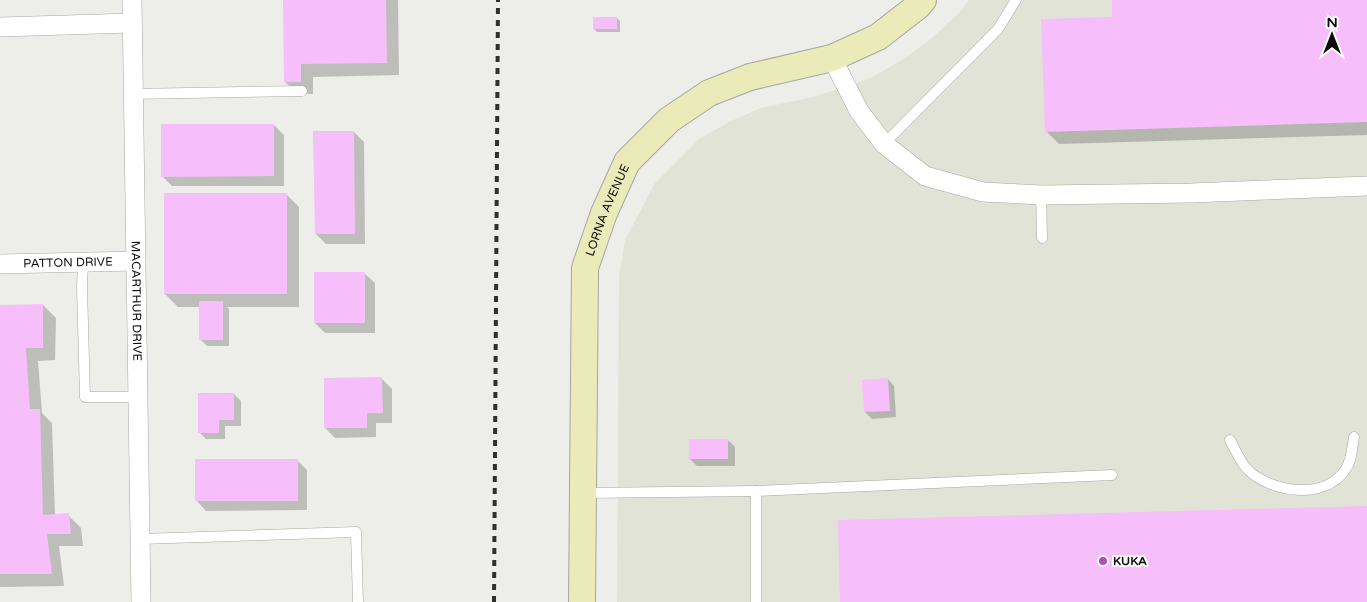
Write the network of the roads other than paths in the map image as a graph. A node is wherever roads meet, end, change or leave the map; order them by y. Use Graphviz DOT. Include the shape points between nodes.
graph roads {
  1 [pos="132,0"];
  2 [pos="923,0"];
  3 [pos="1016,0"];
  4 [pos="132,23"];
  5 [pos="0,27"];
  6 [pos="832,58"];
  7 [pos="302,91"];
  8 [pos="134,94"];
  9 [pos="884,144"];
  10 [pos="1367,186"];
  11 [pos="1041,195"];
  12 [pos="1042,238"];
  13 [pos="136,260"];
  14 [pos="83,262"];
  15 [pos="0,264"];
  16 [pos="138,397"];
  17 [pos="1354,437"];
  18 [pos="1230,440"];
  19 [pos="1112,475"];
  20 [pos="756,491"];
  21 [pos="583,493"];
  22 [pos="140,539"];
  23 [pos="141,602"];
  24 [pos="358,602"];
  25 [pos="582,602"];
  26 [pos="756,602"];
  1 -- 4 [label="street, MACARTHUR DRIVE"];
  2 -- 6 [label="street, LORNA AVENUE" via="878,37"];
  3 -- 9 [label="lane" via="998,29"];
  4 -- 5 [label="street"];
  4 -- 8 [label="street, MACARTHUR DRIVE"];
  6 -- 9 [label="street" via="859,111"];
  6 -- 21 [label="street, LORNA AVENUE" via="750,77 709,93 669,120 627,162 604,213 585,268"];
  7 -- 8 [label="lane"];
  8 -- 13 [label="street, MACARTHUR DRIVE"];
  9 -- 11 [label="street" via="925,176 983,192"];
  10 -- 11 [label="street"];
  11 -- 12 [label="lane"];
  13 -- 14 [label="street, PATTON DRIVE"];
  13 -- 16 [label="street, MACARTHUR DRIVE"];
  14 -- 15 [label="street, PATTON DRIVE"];
  14 -- 16 [label="lane" via="85,397"];
  16 -- 22 [label="street, MACARTHUR DRIVE"];
  17 -- 18 [label="lane" via="1346,470 1333,482 1315,488 1291,490 1261,480 1246,468"];
  19 -- 20 [label="lane"];
  20 -- 21 [label="lane"];
  20 -- 26 [label="lane"];
  21 -- 25 [label="street, LORNA AVENUE"];
  22 -- 23 [label="street, MACARTHUR DRIVE"];
  22 -- 24 [label="lane" via="356,532"];
}
